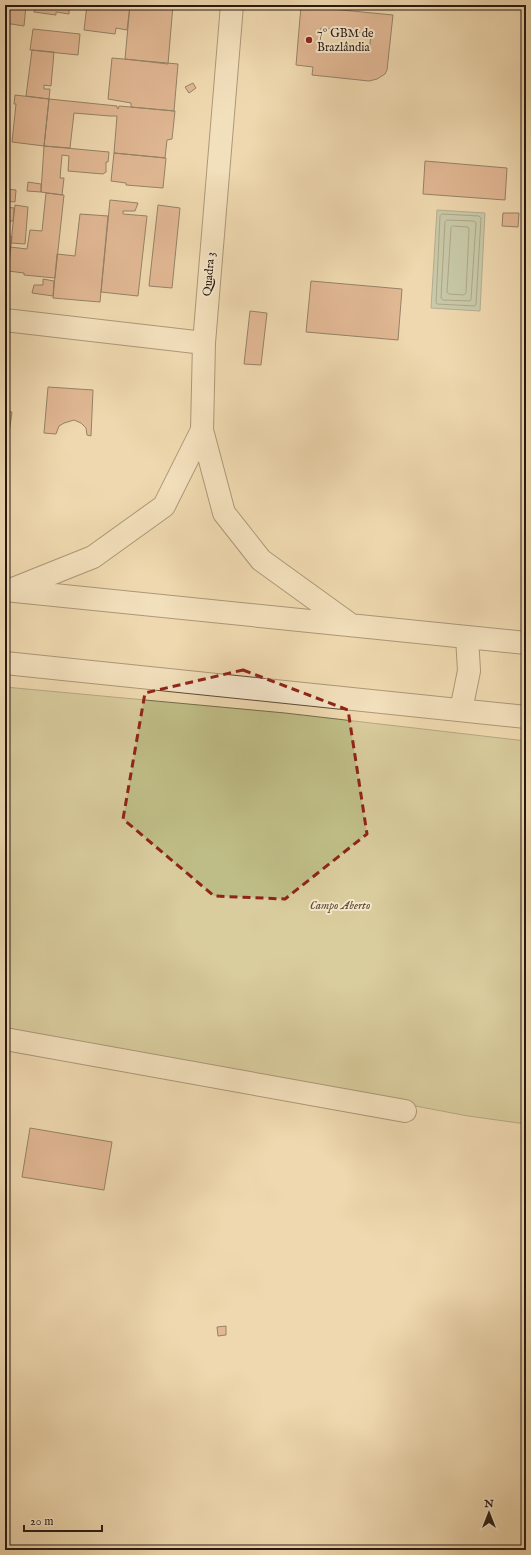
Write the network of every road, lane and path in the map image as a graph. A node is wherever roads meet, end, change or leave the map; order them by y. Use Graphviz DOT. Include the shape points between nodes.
graph roads {
  1 [pos="232,5"];
  2 [pos="5,320"];
  3 [pos="204,343"];
  4 [pos="202,430"];
  5 [pos="7,590"];
  6 [pos="351,625"];
  7 [pos="467,637"];
  8 [pos="526,643"];
  9 [pos="5,663"];
  10 [pos="461,710"];
  11 [pos="526,717"];
  12 [pos="5,1039"];
  13 [pos="405,1112"];
  1 -- 3 [label="street, Quadra 3"];
  2 -- 3 [label="street"];
  3 -- 4 [label="street, Quadra 3"];
  4 -- 5 [label="street" via="164,506 93,557"];
  4 -- 6 [label="street" via="224,513 261,560"];
  5 -- 6 [label="street"];
  6 -- 7 [label="street"];
  7 -- 8 [label="street"];
  7 -- 10 [label="street" via="469,671"];
  9 -- 10 [label="street"];
  10 -- 11 [label="street"];
  12 -- 13 [label="street"];
}
